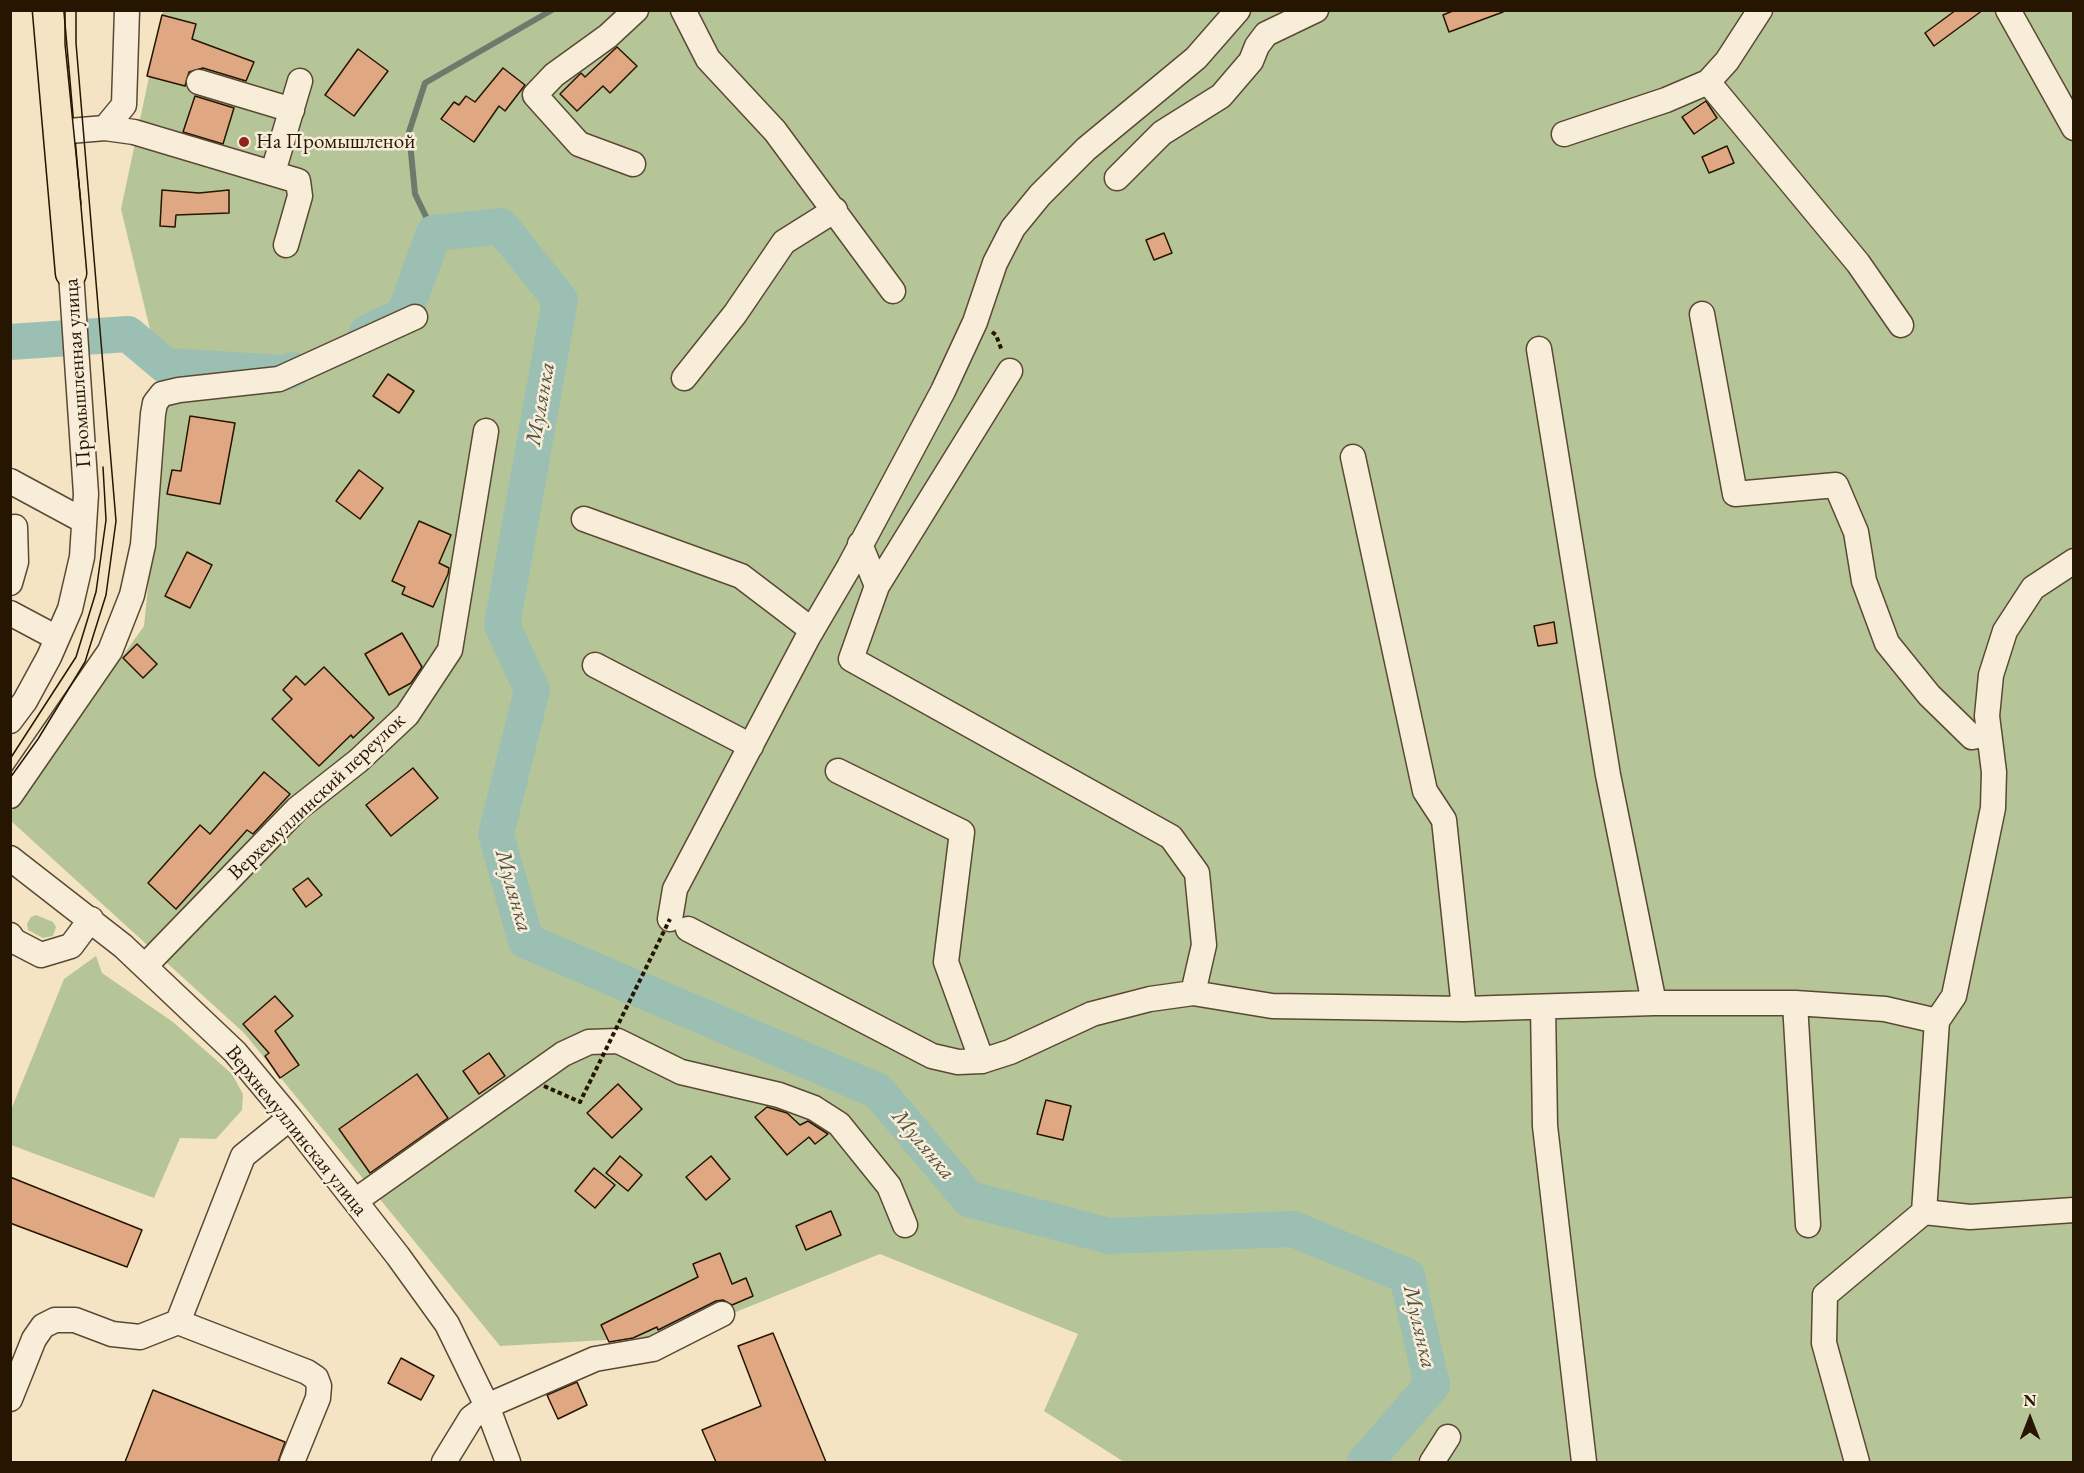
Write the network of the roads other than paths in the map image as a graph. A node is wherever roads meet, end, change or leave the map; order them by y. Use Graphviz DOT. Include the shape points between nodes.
graph roads {
  1 [pos="48,10"];
  2 [pos="127,10"];
  3 [pos="636,10"];
  4 [pos="683,10"];
  5 [pos="1238,10"];
  6 [pos="1316,10"];
  7 [pos="1760,10"];
  8 [pos="2008,10"];
  9 [pos="300,81"];
  10 [pos="199,82"];
  11 [pos="1708,82"];
  12 [pos="2067,95"];
  13 [pos="292,110"];
  14 [pos="105,128"];
  15 [pos="2073,128"];
  16 [pos="57,132"];
  17 [pos="1564,134"];
  18 [pos="633,164"];
  19 [pos="273,172"];
  20 [pos="1117,178"];
  21 [pos="835,210"];
  22 [pos="286,245"];
  23 [pos="71,273"];
  24 [pos="893,291"];
  25 [pos="1702,314"];
  26 [pos="415,317"];
  27 [pos="1900,325"];
  28 [pos="1539,349"];
  29 [pos="1010,371"];
  30 [pos="684,378"];
  31 [pos="486,431"];
  32 [pos="1353,457"];
  33 [pos="10,481"];
  34 [pos="584,519"];
  35 [pos="84,521"];
  36 [pos="15,527"];
  37 [pos="860,544"];
  38 [pos="2073,561"];
  39 [pos="10,583"];
  40 [pos="877,586"];
  41 [pos="10,613"];
  42 [pos="812,630"];
  43 [pos="57,638"];
  44 [pos="595,664"];
  45 [pos="10,721"];
  46 [pos="1989,734"];
  47 [pos="751,746"];
  48 [pos="838,771"];
  49 [pos="10,796"];
  50 [pos="11,859"];
  51 [pos="91,919"];
  52 [pos="10,935"];
  53 [pos="144,966"];
  54 [pos="1193,993"];
  55 [pos="1654,1003"];
  56 [pos="1795,1003"];
  57 [pos="1543,1007"];
  58 [pos="1464,1008"];
  59 [pos="1937,1021"];
  60 [pos="982,1061"];
  61 [pos="290,1118"];
  62 [pos="355,1202"];
  63 [pos="2073,1210"];
  64 [pos="1924,1212"];
  65 [pos="905,1225"];
  66 [pos="1808,1225"];
  67 [pos="722,1314"];
  68 [pos="178,1322"];
  69 [pos="10,1399"];
  70 [pos="487,1406"];
  71 [pos="1448,1437"];
  72 [pos="292,1462"];
  73 [pos="444,1462"];
  74 [pos="508,1462"];
  75 [pos="1432,1462"];
  76 [pos="1584,1462"];
  77 [pos="1857,1462"];
  1 -- 16 [label="main road, Промышленная улица"];
  2 -- 14 [label="street" via="124,105"];
  3 -- 18 [label="street" via="554,75 535,95 579,144"];
  4 -- 21 [label="street" via="708,59 775,131"];
  5 -- 37 [label="street" via="1196,58 1086,149 1013,228 943,391"];
  6 -- 20 [label="street" via="1266,34 1251,61 1221,96 1162,133"];
  7 -- 11 [label="street"];
  8 -- 12 [label="street"];
  9 -- 13 [label="street"];
  10 -- 13 [label="street"];
  11 -- 17 [label="street"];
  11 -- 27 [label="street" via="1794,182 1858,263"];
  12 -- 15 [label="street"];
  13 -- 19 [label="street"];
  14 -- 16 [label="street"];
  14 -- 19 [label="street" via="134,132"];
  16 -- 23 [label="main road, Промышленная улица"];
  19 -- 22 [label="street" via="292,178 301,188"];
  21 -- 24 [label="street"];
  21 -- 30 [label="street" via="784,242 735,314"];
  23 -- 35 [label="street, Промышленная улица" via="84,431"];
  25 -- 46 [label="street" via="1735,494 1836,485 1856,532 1863,581 1887,643 1929,695 1972,737"];
  26 -- 49 [label="street" via="279,379 162,394 153,414 143,545 132,595 110,651"];
  28 -- 55 [label="street" via="1608,775"];
  29 -- 40 [label="street"];
  31 -- 53 [label="street, Верхемуллинский переулок" via="450,650 407,715 358,761 297,809"];
  32 -- 58 [label="street" via="1425,791 1444,820"];
  33 -- 35 [label="street"];
  34 -- 42 [label="street" via="741,576"];
  35 -- 43 [label="street, Промышленная улица" via="82,557 70,609"];
  36 -- 39 [label="street" via="16,562"];
  37 -- 40 [label="street"];
  37 -- 42 [label="street"];
  38 -- 46 [label="street" via="2033,588 2005,631 1991,675"];
  40 -- 54 [label="street" via="851,658 1171,837 1197,873 1204,945"];
  41 -- 43 [label="street"];
  42 -- 47 [label="street"];
  43 -- 45 [label="street, Промышленная улица" via="25,701"];
  44 -- 47 [label="street"];
  46 -- 59 [label="street" via="1993,808 1953,996"];
  47 -- 60 [label="street" via="675,889 679,924 932,1056 958,1062"];
  48 -- 60 [label="street" via="962,832 946,962"];
  50 -- 51 [label="street, Верхнемуллинская улица"];
  51 -- 52 [label="street" via="71,946 41,955"];
  51 -- 53 [label="street, Верхнемуллинская улица"];
  53 -- 61 [label="street, Верхнемуллинская улица" via="234,1052"];
  54 -- 58 [label="street" via="1272,1006"];
  54 -- 60 [label="street" via="1092,1014"];
  55 -- 56 [label="street"];
  55 -- 57 [label="street"];
  56 -- 59 [label="street" via="1885,1009"];
  56 -- 66 [label="street"];
  57 -- 58 [label="street"];
  57 -- 76 [label="street" via="1545,1126"];
  59 -- 64 [label="street"];
  61 -- 62 [label="street, Верхнемуллинская улица"];
  61 -- 68 [label="street" via="243,1156"];
  62 -- 65 [label="street" via="563,1054 589,1042 618,1041 681,1072 779,1095 814,1108 839,1124 889,1186"];
  62 -- 70 [label="street, Верхнемуллинская улица" via="447,1324"];
  63 -- 64 [label="street" via="1970,1217"];
  64 -- 77 [label="street" via="1825,1295 1824,1343"];
  67 -- 70 [label="street" via="653,1348 595,1359"];
  68 -- 69 [label="street" via="140,1337 112,1334 75,1320 55,1320 43,1326 34,1339"];
  68 -- 72 [label="street" via="316,1378 318,1398"];
  70 -- 73 [label="street" via="471,1418"];
  70 -- 74 [label="street, Верхнемуллинская улица"];
  71 -- 75 [label="street"];
}
